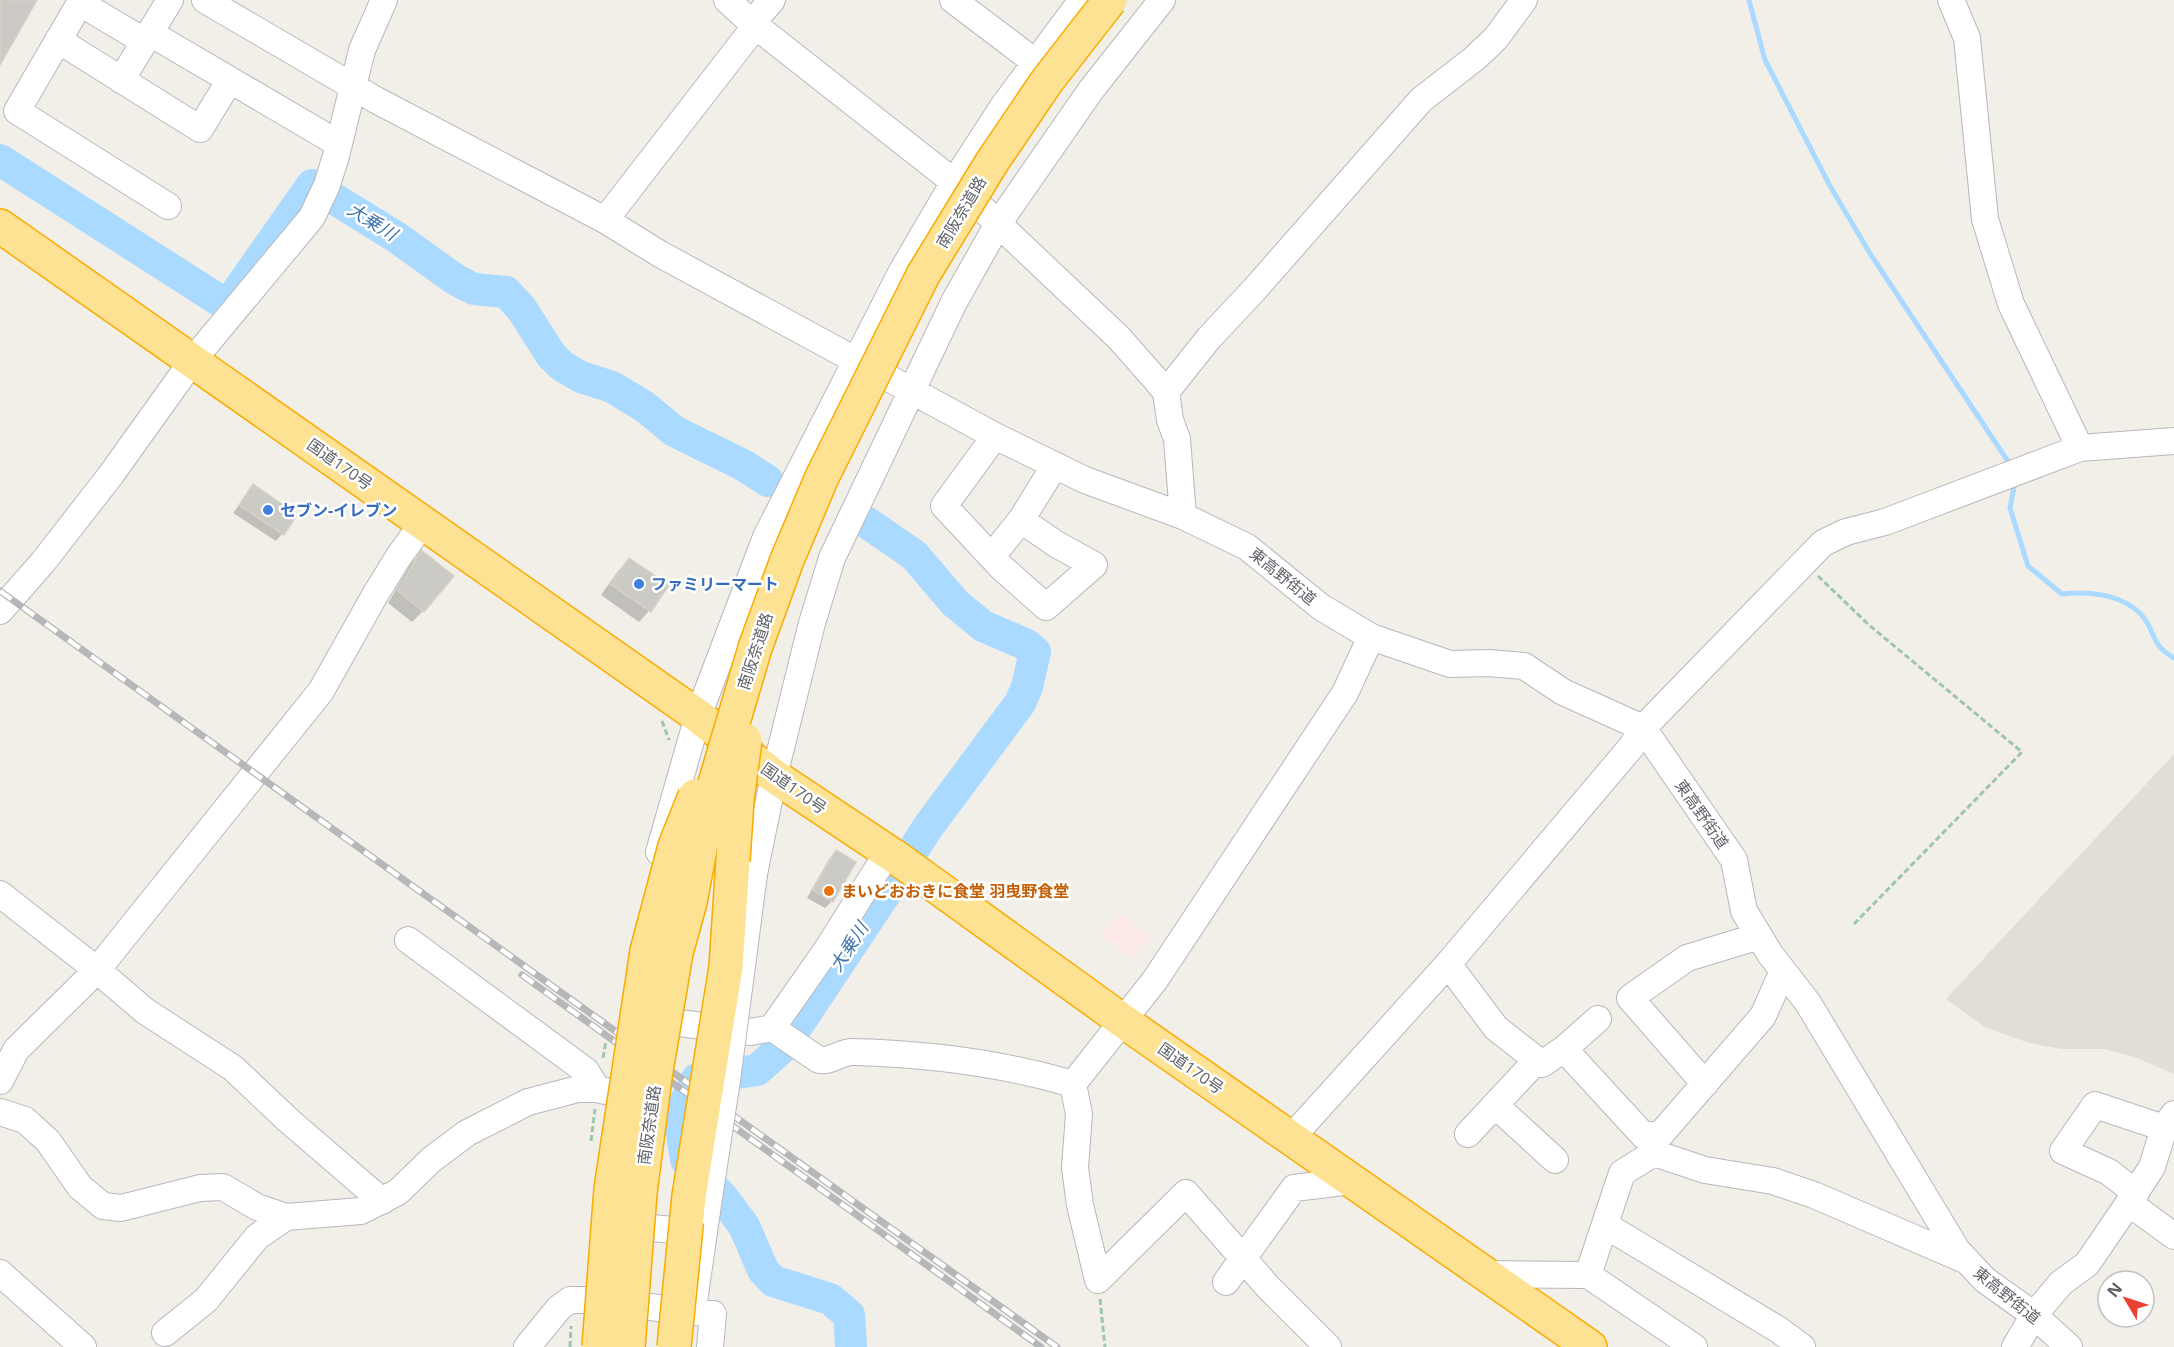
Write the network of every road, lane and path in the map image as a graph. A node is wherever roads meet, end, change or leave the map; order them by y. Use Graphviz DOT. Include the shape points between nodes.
graph roads {
  1 [pos="170,0"];
  2 [pos="205,0"];
  3 [pos="384,0"];
  4 [pos="727,0"];
  5 [pos="772,0"];
  6 [pos="953,0"];
  7 [pos="1082,0"];
  8 [pos="1096,0"];
  9 [pos="1110,0"];
  10 [pos="1162,0"];
  11 [pos="1524,0"];
  12 [pos="1951,0"];
  13 [pos="752,23"];
  14 [pos="147,37"];
  15 [pos="58,40"];
  16 [pos="1035,62"];
  17 [pos="121,80"];
  18 [pos="230,80"];
  19 [pos="354,85"];
  20 [pos="339,144"];
  21 [pos="954,182"];
  22 [pos="168,206"];
  23 [pos="605,220"];
  24 [pos="998,224"];
  25 [pos="0,226"];
  26 [pos="193,360"];
  27 [pos="857,361"];
  28 [pos="911,390"];
  29 [pos="1166,392"];
  30 [pos="995,436"];
  31 [pos="2172,439"];
  32 [pos="2080,448"];
  33 [pos="1055,465"];
  34 [pos="822,477"];
  35 [pos="1183,516"];
  36 [pos="1022,520"];
  37 [pos="423,523"];
  38 [pos="992,556"];
  39 [pos="1804,563"];
  40 [pos="0,611"];
  41 [pos="1371,636"];
  42 [pos="698,716"];
  43 [pos="1643,728"];
  44 [pos="774,776"];
  45 [pos="697,792"];
  46 [pos="900,860"];
  47 [pos="0,894"];
  48 [pos="1853,925"];
  49 [pos="1759,936"];
  50 [pos="408,940"];
  51 [pos="1448,964"];
  52 [pos="97,970"];
  53 [pos="1783,971"];
  54 [pos="623,1016"];
  55 [pos="1598,1019"];
  56 [pos="1123,1021"];
  57 [pos="783,1036"];
  58 [pos="8,1044"];
  59 [pos="1564,1049"];
  60 [pos="1537,1060"];
  61 [pos="0,1081"];
  62 [pos="1073,1084"];
  63 [pos="1705,1084"];
  64 [pos="604,1090"];
  65 [pos="1495,1105"];
  66 [pos="0,1112"];
  67 [pos="2169,1121"];
  68 [pos="1468,1134"];
  69 [pos="1291,1138"];
  70 [pos="1554,1160"];
  71 [pos="1352,1181"];
  72 [pos="2133,1198"];
  73 [pos="382,1201"];
  74 [pos="286,1217"];
  75 [pos="706,1222"];
  76 [pos="594,1223"];
  77 [pos="1605,1225"];
  78 [pos="2174,1236"];
  79 [pos="1243,1259"];
  80 [pos="1967,1261"];
  81 [pos="0,1273"];
  82 [pos="1485,1274"];
  83 [pos="1588,1275"];
  84 [pos="1098,1280"];
  85 [pos="1226,1282"];
  86 [pos="587,1300"];
  87 [pos="703,1313"];
  88 [pos="2034,1315"];
  89 [pos="165,1333"];
  90 [pos="83,1347"];
  91 [pos="527,1347"];
  92 [pos="583,1347"];
  93 [pos="599,1347"];
  94 [pos="616,1347"];
  95 [pos="628,1347"];
  96 [pos="674,1347"];
  97 [pos="689,1347"];
  98 [pos="710,1347"];
  99 [pos="1105,1347"];
  100 [pos="1328,1347"];
  101 [pos="1590,1347"];
  102 [pos="1694,1347"];
  103 [pos="1802,1347"];
  104 [pos="2015,1347"];
  105 [pos="2069,1347"];
  1 -- 14 [label="street"];
  2 -- 19 [label="street, 東高野街道"];
  3 -- 19 [label="street" via="362,50"];
  4 -- 13 [label="street"];
  5 -- 13 [label="street"];
  6 -- 16 [label="street"];
  7 -- 16 [label="street"];
  8 -- 45 [label="highway, 南阪奈道路" via="984,154 911,272 795,506 744,630"];
  9 -- 34 [label="highway, 南阪奈道路, bridge" via="1047,81 923,275"];
  10 -- 24 [label="street" via="1091,90"];
  11 -- 29 [label="street" via="1496,38 1421,100 1209,338"];
  12 -- 32 [label="street" via="1967,38 1985,219 2011,304"];
  13 -- 21 [label="street"];
  13 -- 23 [label="street" via="750,33"];
  14 -- 15 [label="street" via="80,3"];
  14 -- 17 [label="street"];
  14 -- 18 [label="street"];
  15 -- 17 [label="street"];
  15 -- 22 [label="street" via="17,111"];
  16 -- 21 [label="street"];
  17 -- 18 [label="street" via="200,129"];
  18 -- 20 [label="street"];
  19 -- 20 [label="street"];
  19 -- 23 [label="street, 東高野街道"];
  20 -- 26 [label="street" via="312,217"];
  21 -- 24 [label="street"];
  21 -- 27 [label="street" via="902,271"];
  23 -- 27 [label="street, 東高野街道"];
  24 -- 28 [label="street"];
  24 -- 29 [label="street" via="1119,338"];
  25 -- 26 [label="highway, 国道170号"];
  26 -- 37 [label="highway, 国道170号"];
  26 -- 40 [label="street" via="110,476"];
  27 -- 28 [label="street, 東高野街道"];
  27 -- 42 [label="street" via="766,537"];
  28 -- 30 [label="street, 東高野街道"];
  28 -- 44 [label="street" via="832,558"];
  29 -- 35 [label="street" via="1170,420 1178,439"];
  30 -- 33 [label="street, 東高野街道"];
  30 -- 38 [label="street" via="945,506"];
  31 -- 32 [label="street"];
  32 -- 39 [label="street" via="1885,522 1846,532 1823,543"];
  33 -- 35 [label="street, 東高野街道"];
  33 -- 36 [label="street"];
  34 -- 95 [label="highway, 南阪奈道路, bridge" via="755,648 708,807 676,953 655,1077 640,1193"];
  34 -- 96 [label="highway, bridge" via="743,746 726,967 689,1196"];
  35 -- 41 [label="street, 東高野街道" via="1247,547 1322,607"];
  36 -- 38 [label="street"];
  36 -- 38 [label="street" via="1094,565 1046,607"];
  37 -- 42 [label="highway, 国道170号"];
  37 -- 52 [label="street" via="387,575 321,691"];
  39 -- 43 [label="street"];
  39 -- 48 [label="path" via="1869,625 2022,752"];
  41 -- 43 [label="street, 東高野街道" via="1450,664 1524,666 1563,692"];
  41 -- 56 [label="street" via="1345,693 1155,980"];
  42 -- 44 [label="highway, 国道170号"];
  42 -- 54 [label="street" via="664,832"];
  43 -- 49 [label="street, 東高野街道" via="1734,860 1744,911"];
  43 -- 51 [label="street"];
  44 -- 46 [label="highway, 国道170号"];
  44 -- 75 [label="street, bridge" via="754,874"];
  45 -- 93 [label="highway, bridge" via="675,846 647,951 611,1189"];
  45 -- 94 [label="highway, 南阪奈道路, bridge" via="645,1075 629,1192"];
  46 -- 56 [label="highway, 国道170号"];
  46 -- 57 [label="street" via="828,948"];
  47 -- 52 [label="street"];
  49 -- 53 [label="street, 東高野街道"];
  49 -- 63 [label="street" via="1687,958 1630,998"];
  50 -- 64 [label="street" via="586,1071"];
  51 -- 60 [label="street" via="1496,1028"];
  51 -- 69 [label="street"];
  52 -- 58 [label="street"];
  52 -- 73 [label="street" via="145,1011 233,1068"];
  53 -- 63 [label="street" via="1763,1016"];
  53 -- 80 [label="street, 東高野街道" via="1808,1003"];
  54 -- 57 [label="street"];
  54 -- 64 [label="street"];
  55 -- 59 [label="street"];
  56 -- 62 [label="street"];
  56 -- 69 [label="highway, 国道170号"];
  57 -- 62 [label="street" via="819,1060 850,1052 948,1059 1037,1073"];
  58 -- 61 [label="street"];
  59 -- 60 [label="street" via="1542,1064"];
  59 -- 63 [label="street" via="1644,1136 1661,1134"];
  60 -- 65 [label="street"];
  62 -- 84 [label="street" via="1079,1114 1075,1168"];
  64 -- 73 [label="street" via="578,1089 518,1107 467,1133"];
  64 -- 76 [label="street"];
  65 -- 68 [label="street"];
  65 -- 70 [label="street"];
  66 -- 74 [label="street" via="25,1120 48,1141 80,1187 103,1206 121,1208 200,1188 223,1187 257,1207"];
  67 -- 72 [label="street" via="2152,1167"];
  67 -- 72 [label="street" via="2095,1105 2063,1151 2109,1172"];
  69 -- 71 [label="highway, 国道170号"];
  71 -- 79 [label="street" via="1294,1188"];
  71 -- 82 [label="highway, 国道170号"];
  72 -- 78 [label="street"];
  72 -- 88 [label="street" via="2087,1264 2061,1283"];
  73 -- 74 [label="street" via="361,1211"];
  74 -- 89 [label="street" via="257,1237 206,1300"];
  75 -- 76 [label="street"];
  75 -- 87 [label="street"];
  76 -- 86 [label="street"];
  77 -- 80 [label="street" via="1622,1173 1653,1153 1705,1170 1773,1181"];
  77 -- 83 [label="street"];
  77 -- 103 [label="street"];
  79 -- 84 [label="street" via="1186,1193"];
  79 -- 85 [label="street"];
  79 -- 100 [label="street"];
  80 -- 88 [label="street, 東高野街道" via="1985,1280"];
  81 -- 90 [label="street"];
  82 -- 83 [label="street"];
  82 -- 101 [label="highway, 国道170号"];
  83 -- 102 [label="street"];
  84 -- 99 [label="path"];
  86 -- 87 [label="street"];
  86 -- 91 [label="street" via="570,1300 559,1308"];
  86 -- 92 [label="street"];
  87 -- 97 [label="street"];
  87 -- 98 [label="street"];
  88 -- 104 [label="street"];
  88 -- 105 [label="street, 東高野街道"];
}
